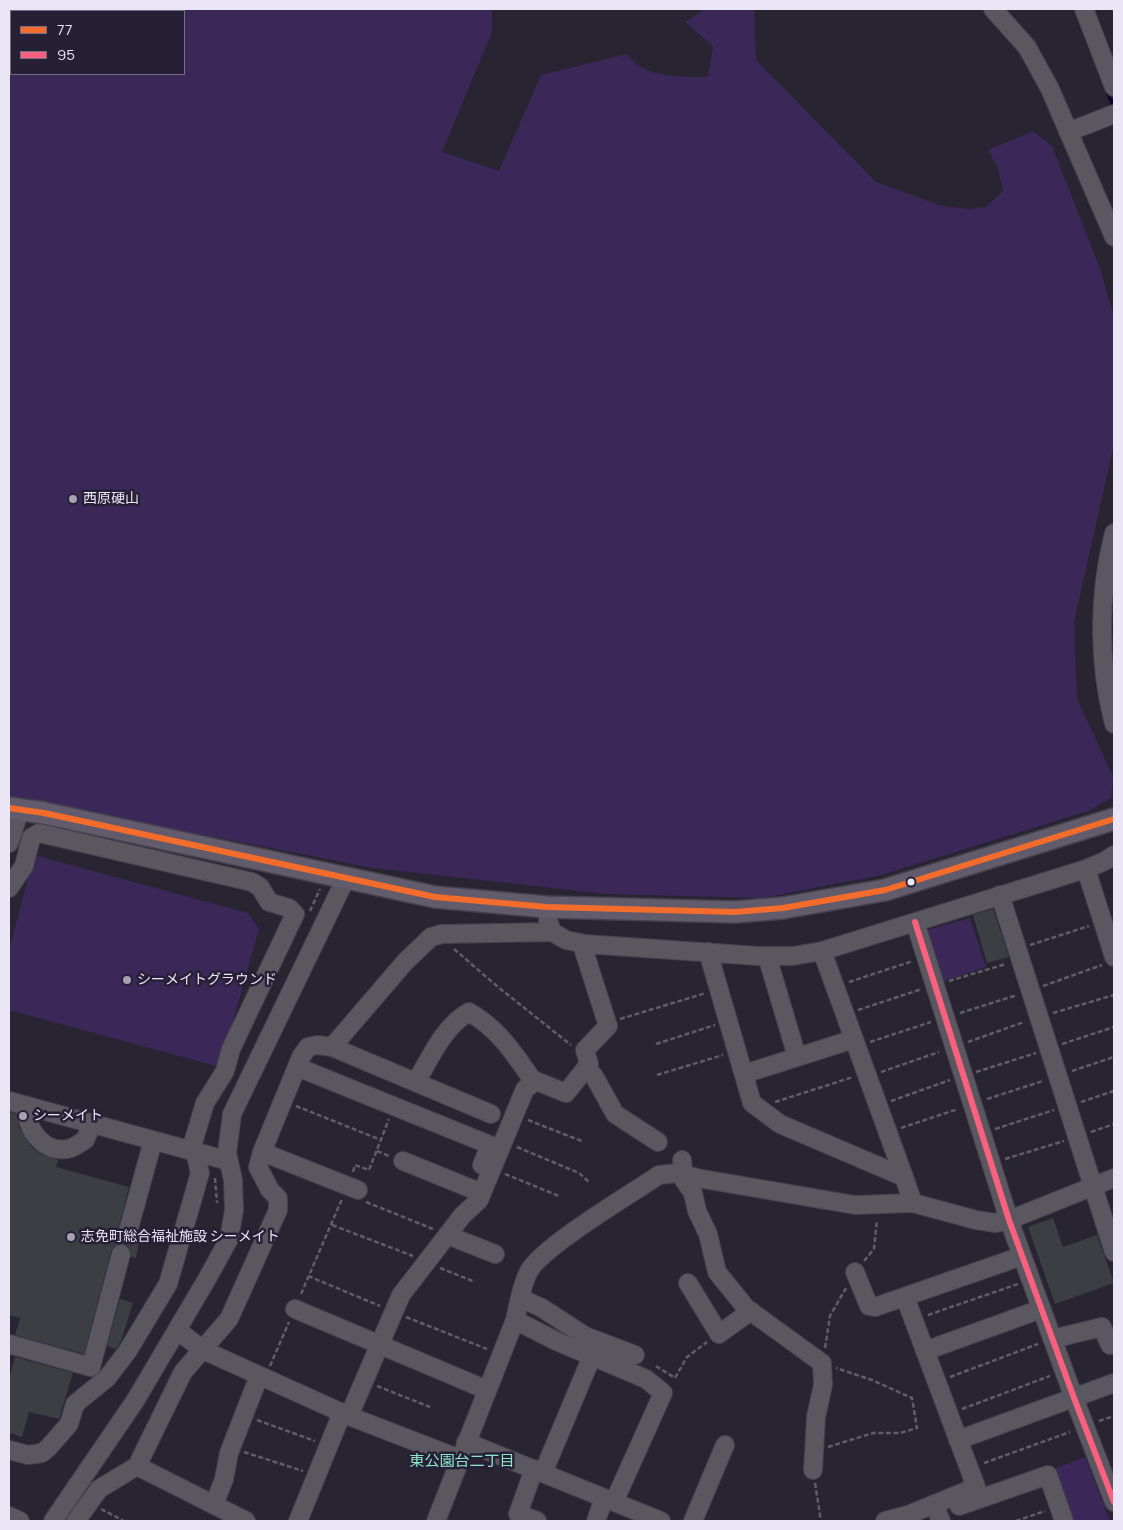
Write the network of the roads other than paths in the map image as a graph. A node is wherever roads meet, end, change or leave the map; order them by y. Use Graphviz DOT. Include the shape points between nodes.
graph roads {
  1 [pos="993,9"];
  2 [pos="1084,9"];
  3 [pos="1114,86"];
  4 [pos="1114,114"];
  5 [pos="1068,132"];
  6 [pos="1114,237"];
  7 [pos="1114,533"];
  8 [pos="1108,601"];
  9 [pos="1114,724"];
  10 [pos="14,809"];
  11 [pos="1114,818"];
  12 [pos="166,840"];
  13 [pos="9,843"];
  14 [pos="1114,855"];
  15 [pos="157,868"];
  16 [pos="1086,869"];
  17 [pos="346,878"];
  18 [pos="9,888"];
  19 [pos="1000,895"];
  20 [pos="547,907"];
  21 [pos="915,922"];
  22 [pos="552,932"];
  23 [pos="586,944"];
  24 [pos="822,951"];
  25 [pos="708,952"];
  26 [pos="767,956"];
  27 [pos="1110,961"];
  28 [pos="855,1043"];
  29 [pos="332,1047"];
  30 [pos="797,1057"];
  31 [pos="587,1062"];
  32 [pos="297,1067"];
  33 [pos="744,1074"];
  34 [pos="416,1082"];
  35 [pos="534,1082"];
  36 [pos="9,1101"];
  37 [pos="28,1106"];
  38 [pos="491,1114"];
  39 [pos="92,1124"];
  40 [pos="153,1141"];
  41 [pos="658,1142"];
  42 [pos="195,1152"];
  43 [pos="262,1152"];
  44 [pos="403,1161"];
  45 [pos="229,1162"];
  46 [pos="682,1167"];
  47 [pos="904,1178"];
  48 [pos="1114,1178"];
  49 [pos="1092,1185"];
  50 [pos="355,1192"];
  51 [pos="473,1197"];
  52 [pos="913,1203"];
  53 [pos="1009,1220"];
  54 [pos="127,1235"];
  55 [pos="447,1235"];
  56 [pos="1114,1252"];
  57 [pos="121,1254"];
  58 [pos="495,1254"];
  59 [pos="1022,1256"];
  60 [pos="855,1272"];
  61 [pos="688,1283"];
  62 [pos="905,1297"];
  63 [pos="520,1298"];
  64 [pos="295,1309"];
  65 [pos="1041,1309"];
  66 [pos="751,1311"];
  67 [pos="515,1320"];
  68 [pos="177,1330"];
  69 [pos="1052,1339"];
  70 [pos="9,1344"];
  71 [pos="379,1345"];
  72 [pos="1110,1345"];
  73 [pos="203,1350"];
  74 [pos="925,1351"];
  75 [pos="634,1355"];
  76 [pos="592,1356"];
  77 [pos="262,1377"];
  78 [pos="1114,1383"];
  79 [pos="487,1390"];
  80 [pos="1074,1398"];
  81 [pos="346,1415"];
  82 [pos="958,1440"];
  83 [pos="466,1442"];
  84 [pos="725,1445"];
  85 [pos="9,1450"];
  86 [pos="460,1459"];
  87 [pos="140,1468"];
  88 [pos="813,1470"];
  89 [pos="539,1471"];
  90 [pos="609,1500"];
  91 [pos="1114,1502"];
  92 [pos="219,1508"];
  93 [pos="937,1513"];
  94 [pos="1062,1514"];
  95 [pos="9,1516"];
  96 [pos="909,1518"];
  97 [pos="20,1521"];
  98 [pos="53,1521"];
  99 [pos="76,1521"];
  100 [pos="246,1521"];
  101 [pos="298,1521"];
  102 [pos="436,1521"];
  103 [pos="537,1521"];
  104 [pos="596,1521"];
  105 [pos="661,1521"];
  106 [pos="693,1521"];
  107 [pos="886,1521"];
  1 -- 5 [label="street" via="1027,47"];
  2 -- 3 [label="street"];
  4 -- 5 [label="street"];
  5 -- 6 [label="street"];
  7 -- 8 [label="street"];
  8 -- 9 [label="street" via="1104,663"];
  10 -- 12 [label="main road"];
  10 -- 13 [label="street"];
  11 -- 20 [label="main road" via="885,890 783,908 735,912"];
  12 -- 15 [label="street"];
  12 -- 17 [label="main road"];
  14 -- 16 [label="street"];
  16 -- 19 [label="street"];
  16 -- 27 [label="street" via="1103,922"];
  17 -- 20 [label="main road" via="435,897"];
  17 -- 45 [label="street" via="232,1114 227,1153"];
  18 -- 42 [label="street" via="24,866 31,838 39,833 252,882 260,887 269,902 289,908 295,914 231,1049 225,1072 205,1103 193,1143"];
  19 -- 21 [label="street"];
  19 -- 49 [label="street"];
  20 -- 22 [label="street"];
  21 -- 24 [label="street"];
  21 -- 53 [label="street"];
  22 -- 23 [label="street" via="566,940"];
  22 -- 29 [label="street" via="431,937"];
  23 -- 25 [label="street"];
  23 -- 31 [label="street" via="584,951 608,1026 585,1050"];
  24 -- 26 [label="street"];
  24 -- 28 [label="street"];
  25 -- 26 [label="street"];
  25 -- 33 [label="street"];
  26 -- 30 [label="street"];
  28 -- 30 [label="street"];
  28 -- 47 [label="street"];
  29 -- 32 [label="street" via="308,1047"];
  29 -- 34 [label="street"];
  30 -- 33 [label="street"];
  31 -- 35 [label="street" via="566,1093 536,1080"];
  31 -- 41 [label="street" via="615,1114"];
  32 -- 43 [label="street"];
  32 -- 51 [label="street" via="490,1145"];
  33 -- 47 [label="street" via="752,1103 780,1124"];
  34 -- 35 [label="street" via="447,1030 469,1012 505,1040"];
  34 -- 38 [label="street"];
  35 -- 51 [label="street" via="525,1090 479,1200"];
  36 -- 37 [label="street"];
  37 -- 39 [label="street"];
  37 -- 39 [label="street" via="26,1116 33,1134 39,1141 60,1148 70,1148 85,1140"];
  39 -- 40 [label="street"];
  40 -- 42 [label="street"];
  40 -- 54 [label="street"];
  42 -- 45 [label="street"];
  42 -- 85 [label="street" via="200,1173 168,1284 127,1352 107,1378 75,1404 69,1424 42,1453 28,1455"];
  43 -- 50 [label="street"];
  43 -- 73 [label="street" via="258,1167 278,1198 278,1210 229,1319"];
  44 -- 51 [label="street"];
  45 -- 68 [label="street" via="234,1210 229,1239"];
  46 -- 52 [label="street" via="855,1205"];
  46 -- 63 [label="street" via="659,1175 552,1248 530,1270"];
  46 -- 66 [label="street" via="684,1180 693,1193 708,1234 717,1272"];
  47 -- 52 [label="street"];
  48 -- 49 [label="street"];
  49 -- 53 [label="street"];
  49 -- 56 [label="street"];
  51 -- 55 [label="street"];
  52 -- 53 [label="street" via="976,1220 996,1223"];
  53 -- 59 [label="street"];
  55 -- 58 [label="street"];
  55 -- 71 [label="street" via="401,1294"];
  57 -- 70 [label="street" via="91,1368"];
  59 -- 62 [label="street"];
  59 -- 65 [label="street"];
  60 -- 62 [label="street" via="870,1306"];
  61 -- 66 [label="street" via="719,1334"];
  62 -- 74 [label="street"];
  63 -- 67 [label="street"];
  63 -- 75 [label="street" via="585,1336"];
  64 -- 71 [label="street"];
  65 -- 69 [label="street"];
  65 -- 74 [label="street"];
  66 -- 88 [label="street" via="822,1364 823,1385 816,1417"];
  67 -- 76 [label="street"];
  67 -- 79 [label="street"];
  68 -- 73 [label="street"];
  68 -- 98 [label="street" via="135,1401"];
  69 -- 72 [label="street" via="1102,1327"];
  69 -- 80 [label="street"];
  71 -- 79 [label="street"];
  71 -- 81 [label="street"];
  73 -- 77 [label="street"];
  73 -- 87 [label="street" via="183,1372"];
  74 -- 82 [label="street"];
  76 -- 89 [label="street"];
  76 -- 90 [label="street" via="646,1379 662,1393"];
  77 -- 81 [label="street"];
  77 -- 92 [label="street" via="231,1447"];
  78 -- 80 [label="street"];
  79 -- 83 [label="street"];
  80 -- 82 [label="street"];
  80 -- 91 [label="street"];
  81 -- 86 [label="street"];
  81 -- 101 [label="street" via="328,1446"];
  82 -- 93 [label="street" via="976,1487"];
  83 -- 86 [label="street"];
  83 -- 89 [label="street"];
  84 -- 106 [label="street"];
  86 -- 102 [label="street"];
  87 -- 92 [label="street"];
  87 -- 99 [label="street" via="99,1489"];
  89 -- 90 [label="street"];
  89 -- 103 [label="street" via="518,1514"];
  90 -- 104 [label="street"];
  90 -- 105 [label="street"];
  92 -- 100 [label="street"];
  93 -- 94 [label="street" via="1048,1475"];
  93 -- 96 [label="street"];
  95 -- 97 [label="street"];
  96 -- 107 [label="street"];
}
